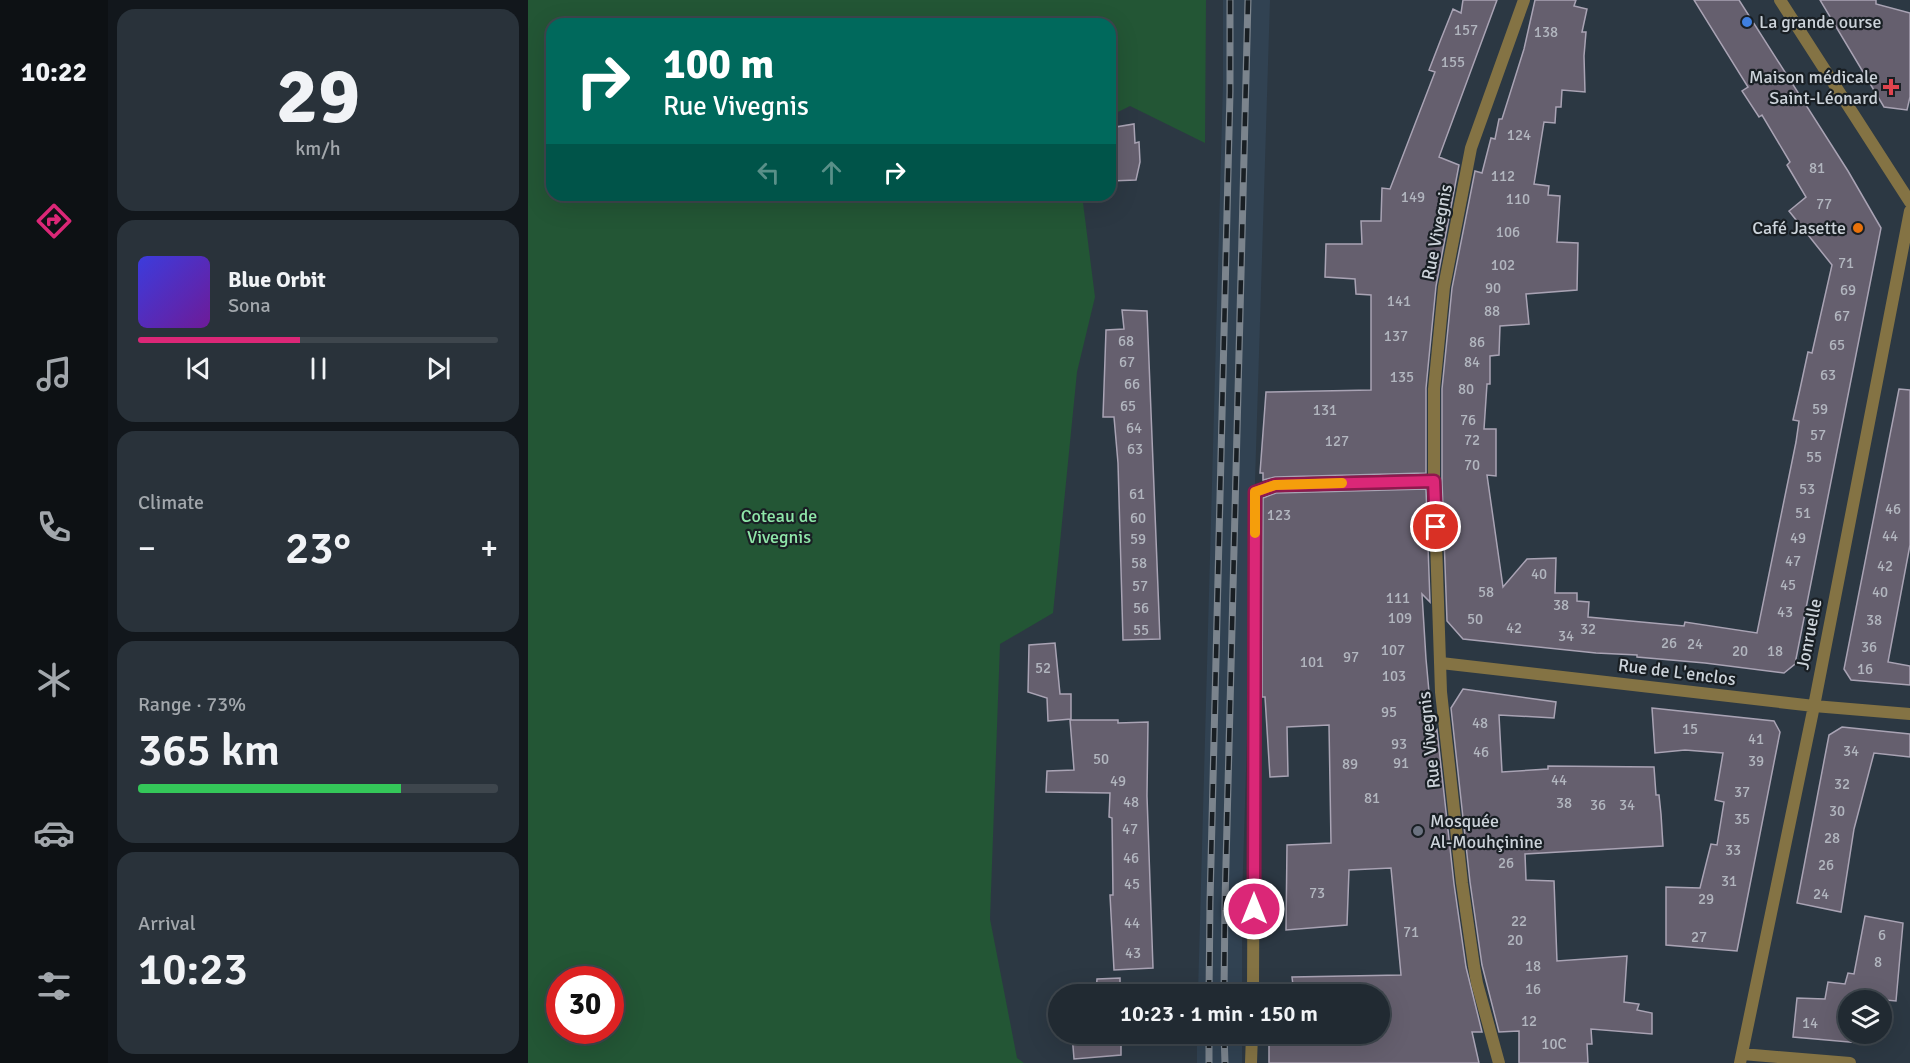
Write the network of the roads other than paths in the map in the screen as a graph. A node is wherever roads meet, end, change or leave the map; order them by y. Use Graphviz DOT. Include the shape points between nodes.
graph roads {
  1 [pos="1524,0"];
  2 [pos="1780,0"];
  3 [pos="1910,202"];
  4 [pos="1910,211"];
  5 [pos="1434,481"];
  6 [pos="1441,663"];
  7 [pos="1814,706"];
  8 [pos="1910,714"];
  9 [pos="1253,984"];
  10 [pos="1252,1044"];
  11 [pos="1741,1059"];
  12 [pos="1251,1063"];
  13 [pos="1499,1063"];
  14 [pos="1850,1063"];
  1 -- 5 [label="street, Rue Vivegnis" via="1471,148 1444,287 1434,389"];
  2 -- 3 [label="street"];
  4 -- 7 [label="street, Jonruelle"];
  5 -- 6 [label="street, Rue Vivegnis"];
  5 -- 9 [label="street" via="1275,485 1255,492"];
  6 -- 7 [label="street, Rue de L'enclos"];
  6 -- 13 [label="street, Rue Vivegnis" via="1441,692 1474,966"];
  7 -- 8 [label="street, Rue de L'enclos"];
  7 -- 11 [label="street, Jonruelle"];
  10 -- 12 [label="street"];
  11 -- 14 [label="street"];
}
